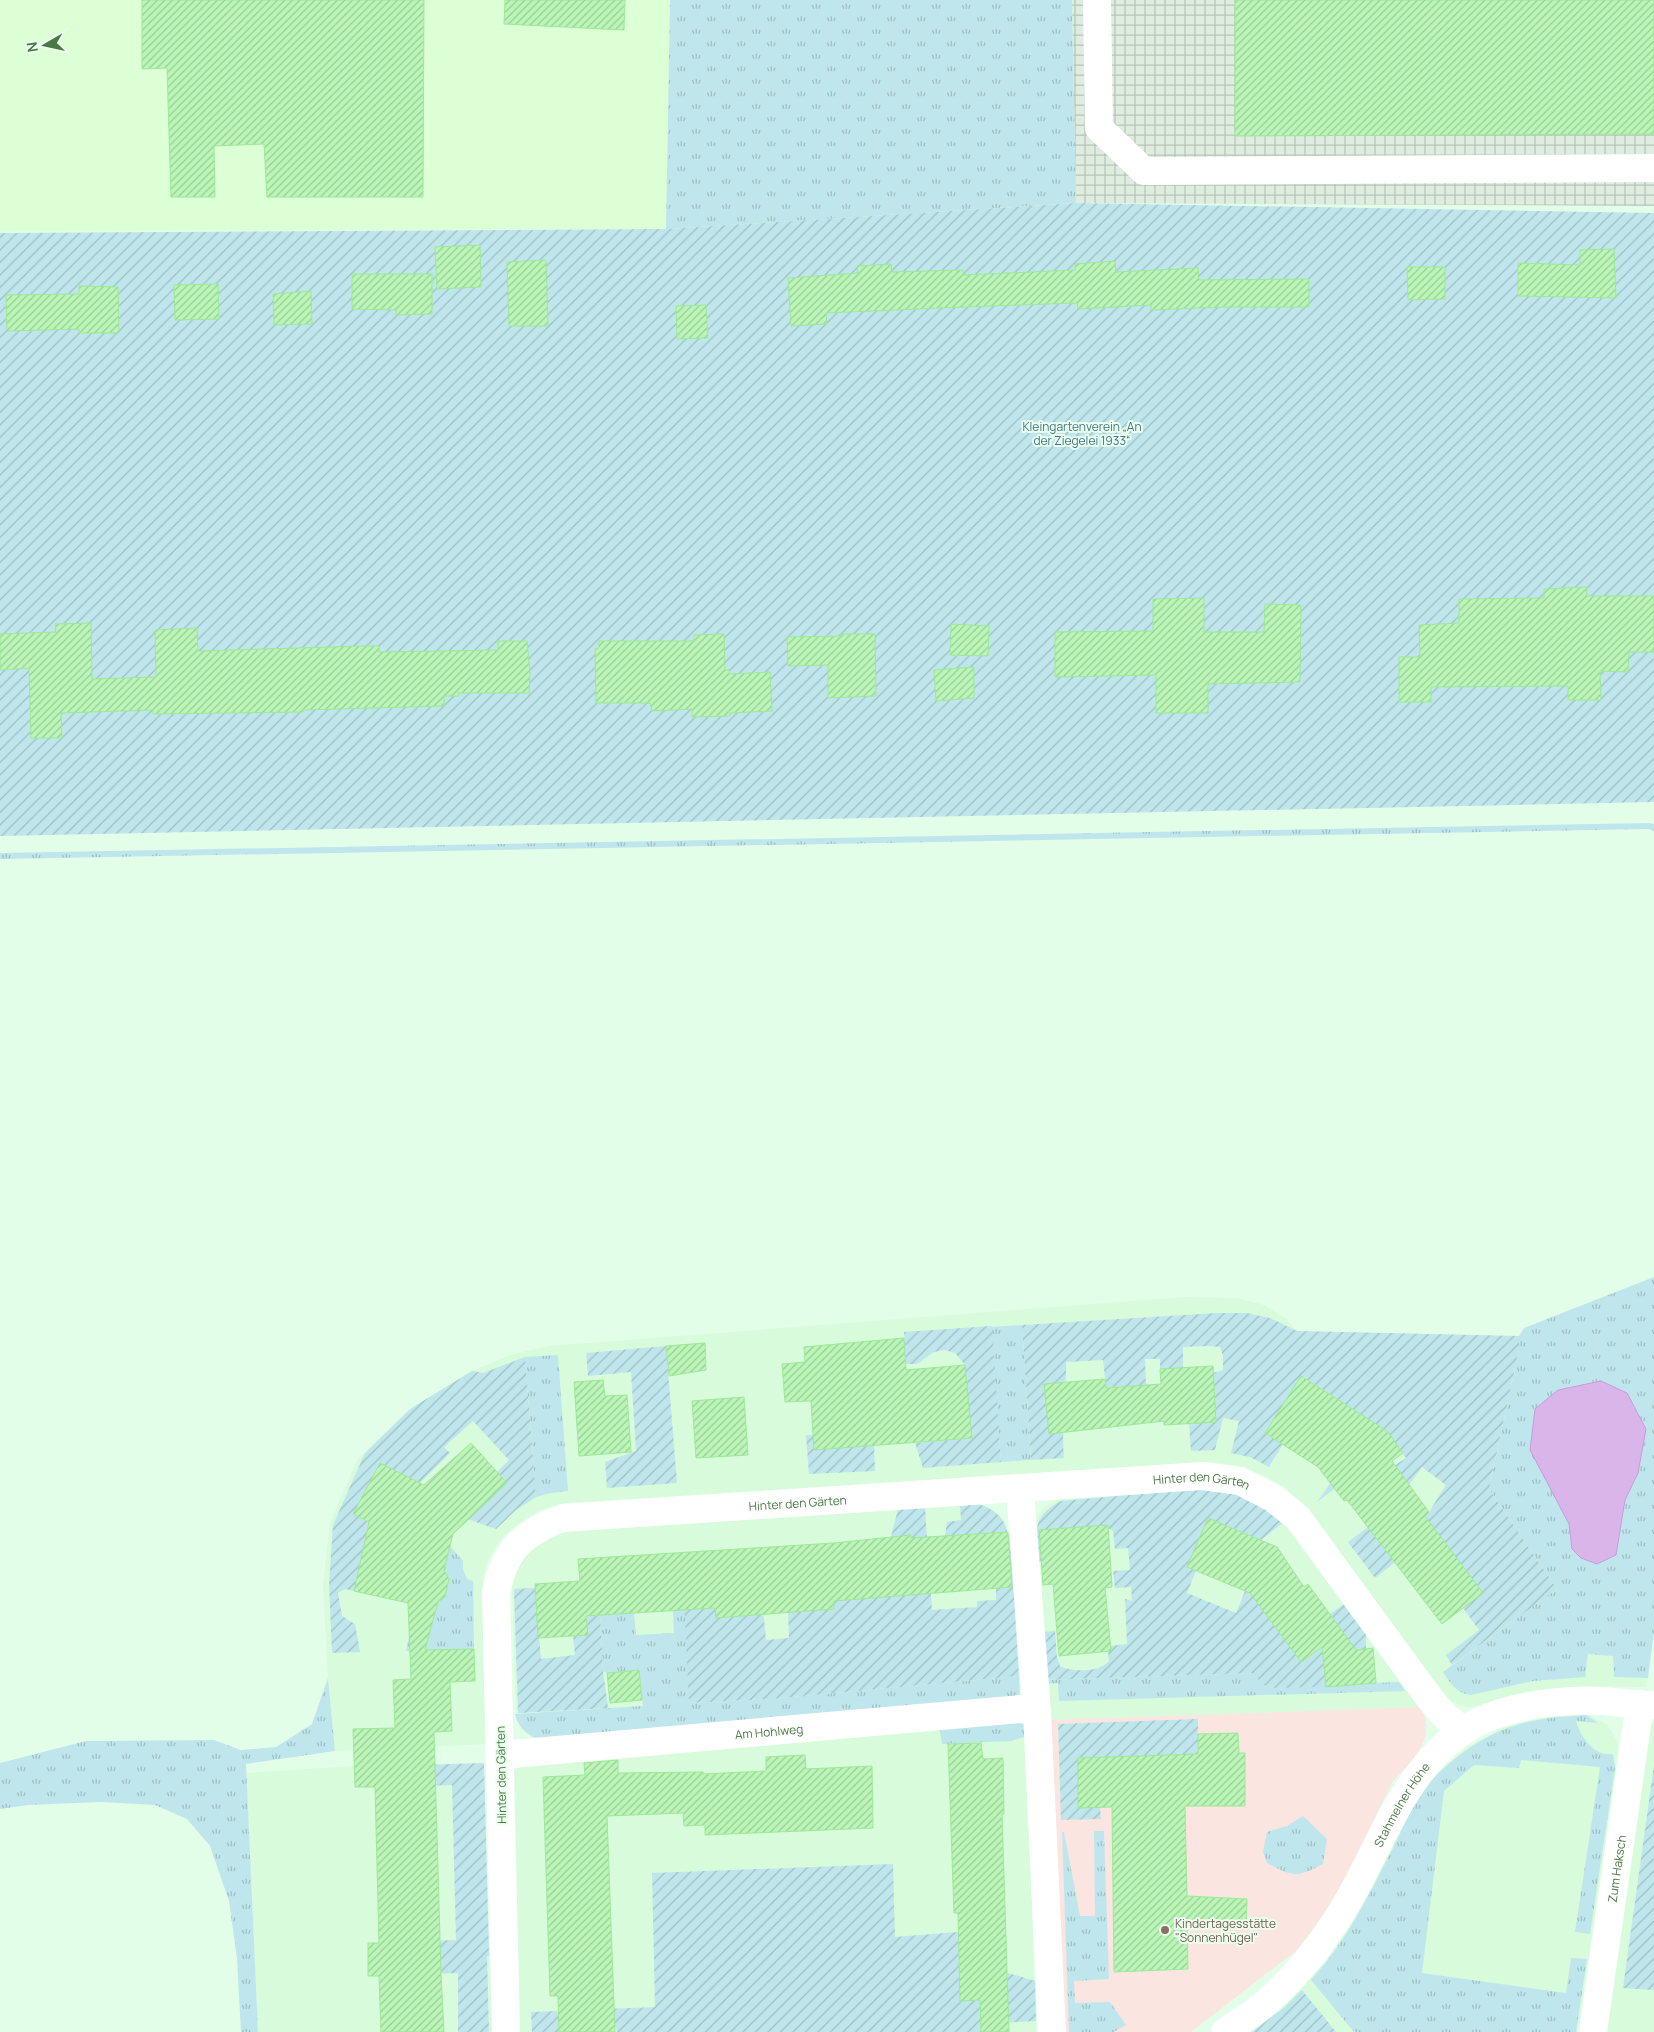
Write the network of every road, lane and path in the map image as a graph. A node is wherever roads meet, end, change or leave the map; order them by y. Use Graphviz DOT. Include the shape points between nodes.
graph roads {
  1 [pos="1097,0"];
  2 [pos="1654,168"];
  3 [pos="1020,1490"];
  4 [pos="1647,1705"];
  5 [pos="1037,1712"];
  6 [pos="1463,1730"];
  7 [pos="501,1755"];
  8 [pos="506,2032"];
  9 [pos="1052,2032"];
  10 [pos="1225,2032"];
  11 [pos="1593,2032"];
  1 -- 2 [label="street" via="1099,128 1144,171"];
  3 -- 5 [label="street"];
  3 -- 6 [label="street, Hinter den Gärten" via="1202,1476 1240,1481 1273,1498 1298,1518 1430,1699"];
  3 -- 7 [label="street, Hinter den Gärten" via="563,1518 546,1524 528,1534 500,1571 496,1592"];
  4 -- 6 [label="street, Stahmelner Höhe" via="1561,1701 1499,1714"];
  4 -- 11 [label="street, Zum Haksch"];
  5 -- 7 [label="street, Am Hohlweg" via="1021,1709"];
  5 -- 9 [label="street"];
  6 -- 10 [label="street, Stahmelner Höhe" via="1436,1752 1411,1783 1347,1904 1317,1948 1266,2003"];
  7 -- 8 [label="street, Hinter den Gärten"];
}
